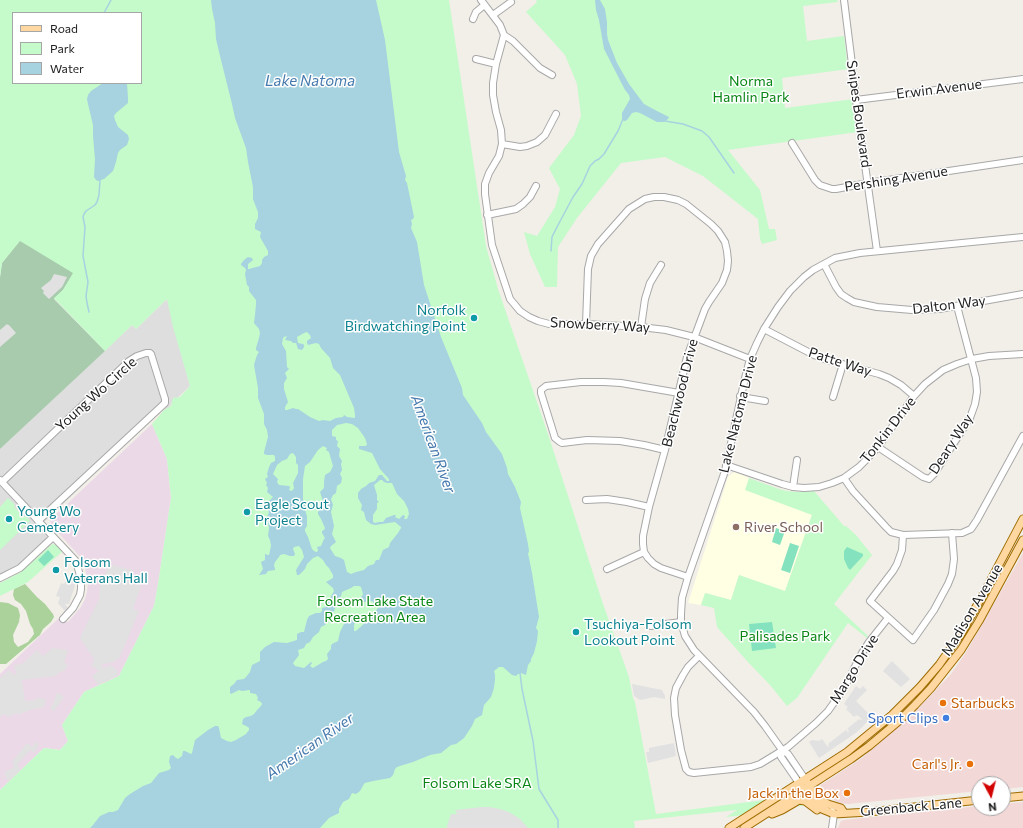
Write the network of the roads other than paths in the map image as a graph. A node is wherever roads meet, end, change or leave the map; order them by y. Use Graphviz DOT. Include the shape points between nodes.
graph roads {
  1 [pos="481,0"];
  2 [pos="844,0"];
  3 [pos="511,2"];
  4 [pos="485,6"];
  5 [pos="493,16"];
  6 [pos="473,19"];
  7 [pos="504,35"];
  8 [pos="476,59"];
  9 [pos="496,64"];
  10 [pos="552,75"];
  11 [pos="1023,79"];
  12 [pos="856,100"];
  13 [pos="556,114"];
  14 [pos="792,143"];
  15 [pos="502,144"];
  16 [pos="1023,160"];
  17 [pos="868,183"];
  18 [pos="536,186"];
  19 [pos="487,215"];
  20 [pos="1023,237"];
  21 [pos="877,251"];
  22 [pos="824,264"];
  23 [pos="661,265"];
  24 [pos="1023,294"];
  25 [pos="957,306"];
  26 [pos="586,324"];
  27 [pos="641,327"];
  28 [pos="764,329"];
  29 [pos="694,337"];
  30 [pos="1023,354"];
  31 [pos="750,359"];
  32 [pos="972,359"];
  33 [pos="843,364"];
  34 [pos="679,393"];
  35 [pos="740,396"];
  36 [pos="914,396"];
  37 [pos="833,397"];
  38 [pos="765,401"];
  39 [pos="1023,436"];
  40 [pos="878,447"];
  41 [pos="666,450"];
  42 [pos="797,460"];
  43 [pos="726,465"];
  44 [pos="844,478"];
  45 [pos="1,481"];
  46 [pos="793,487"];
  47 [pos="586,500"];
  48 [pos="649,507"];
  49 [pos="1023,519"];
  50 [pos="38,521"];
  51 [pos="952,533"];
  52 [pos="903,535"];
  53 [pos="53,537"];
  54 [pos="1023,540"];
  55 [pos="644,552"];
  56 [pos="607,569"];
  57 [pos="688,577"];
  58 [pos="0,578"];
  59 [pos="888,618"];
  60 [pos="63,619"];
  61 [pos="681,622"];
  62 [pos="651,626"];
  63 [pos="699,656"];
  64 [pos="782,750"];
  65 [pos="802,781"];
  66 [pos="807,788"];
  67 [pos="1023,796"];
  68 [pos="1011,797"];
  69 [pos="971,801"];
  70 [pos="830,810"];
  71 [pos="844,813"];
  72 [pos="764,815"];
  73 [pos="729,828"];
  74 [pos="744,828"];
  75 [pos="832,828"];
  1 -- 4 [label="street"];
  2 -- 12 [label="street, Snipes Boulevard"];
  3 -- 5 [label="street"];
  4 -- 5 [label="street"];
  4 -- 6 [label="street" via="476,12"];
  5 -- 7 [label="street"];
  7 -- 9 [label="street, Snowberry Way"];
  7 -- 10 [label="street" via="540,68"];
  8 -- 9 [label="street"];
  9 -- 15 [label="street, Snowberry Way" via="493,95"];
  11 -- 12 [label="street, Erwin Avenue"];
  12 -- 17 [label="street, Snipes Boulevard"];
  13 -- 15 [label="street" via="545,135 537,142 520,147"];
  14 -- 17 [label="street, Pershing Avenue" via="815,180 824,187 836,189"];
  15 -- 19 [label="street, Snowberry Way" via="485,184"];
  16 -- 17 [label="street, Pershing Avenue"];
  17 -- 21 [label="street, Snipes Boulevard"];
  18 -- 19 [label="street" via="530,197 516,209"];
  19 -- 26 [label="street, Snowberry Way" via="492,245 510,298 520,311 529,318 549,324"];
  20 -- 21 [label="street, Lake Natoma Drive"];
  21 -- 22 [label="street, Lake Natoma Drive" via="847,255"];
  22 -- 25 [label="street, Dalton Way" via="841,294 854,302 912,310"];
  22 -- 28 [label="street, Lake Natoma Drive" via="804,277 790,291"];
  23 -- 27 [label="street" via="650,283"];
  24 -- 25 [label="street, Dalton Way"];
  25 -- 32 [label="street, Deary Way"];
  26 -- 27 [label="street, Snowberry Way"];
  26 -- 29 [label="street, Beachwood Drive" via="588,269 593,252 633,206 645,199 664,196 682,202 712,224 723,238 728,251 726,275 705,309"];
  27 -- 29 [label="street, Snowberry Way"];
  28 -- 31 [label="street, Lake Natoma Drive"];
  28 -- 33 [label="street, Patte Way" via="814,355"];
  29 -- 31 [label="street, Snowberry Way"];
  29 -- 34 [label="street, Beachwood Drive"];
  30 -- 32 [label="street, Tonkin Drive"];
  31 -- 35 [label="street, Lake Natoma Drive"];
  32 -- 36 [label="street, Tonkin Drive" via="943,370"];
  32 -- 40 [label="street, Deary Way" via="977,392 970,418 929,479"];
  33 -- 36 [label="street, Patte Way" via="889,378"];
  33 -- 37 [label="street"];
  34 -- 41 [label="street, Beachwood Drive"];
  34 -- 41 [label="street" via="604,382 546,386 541,390 555,438 562,443 587,440 620,442"];
  35 -- 38 [label="street"];
  35 -- 43 [label="street, Lake Natoma Drive"];
  36 -- 40 [label="street, Tonkin Drive"];
  39 -- 51 [label="street" via="971,529 962,533"];
  40 -- 44 [label="street, Tonkin Drive"];
  41 -- 48 [label="street, Beachwood Drive"];
  42 -- 46 [label="street"];
  43 -- 46 [label="street, Tonkin Drive"];
  43 -- 57 [label="street, Lake Natoma Drive"];
  44 -- 46 [label="street, Tonkin Drive" via="819,487"];
  44 -- 52 [label="street" via="886,527"];
  45 -- 50 [label="street"];
  45 -- 50 [label="street, Young Wo Circle" via="129,361 146,353 151,354 165,403"];
  47 -- 48 [label="street" via="607,499"];
  48 -- 55 [label="street, Beachwood Drive" via="643,536"];
  49 -- 65 [label="main road, Madison Avenue" via="962,632 939,665 877,728 847,752"];
  50 -- 53 [label="street"];
  51 -- 52 [label="street"];
  51 -- 59 [label="street" via="952,574 934,610 913,640"];
  52 -- 59 [label="street" via="902,550 897,564 870,601"];
  53 -- 58 [label="street" via="20,568"];
  53 -- 60 [label="street" via="75,560 80,574 80,595"];
  54 -- 66 [label="main road, Madison Avenue" via="961,650 931,688 900,720 869,746"];
  55 -- 56 [label="street"];
  55 -- 57 [label="street" via="661,568"];
  57 -- 61 [label="street, Lake Natoma Drive" via="681,605"];
  59 -- 64 [label="street, Margo Drive" via="862,653 836,701 816,723"];
  61 -- 62 [label="street"];
  61 -- 63 [label="street, Lake Natoma Drive" via="690,646"];
  63 -- 64 [label="street, Lake Natoma Drive" via="754,712"];
  63 -- 64 [label="street, Margo Drive" via="682,675 674,698 687,771 694,774 751,767"];
  64 -- 65 [label="street, Lake Natoma Drive" via="782,757"];
  65 -- 66 [label="main road, Greenback Lane"];
  65 -- 73 [label="main road"];
  66 -- 70 [label="main road, Greenback Lane"];
  66 -- 72 [label="main road"];
  67 -- 68 [label="main road"];
  69 -- 71 [label="main road, Greenback Lane"];
  70 -- 71 [label="main road, Greenback Lane"];
  70 -- 71 [label="main road, Greenback Lane" via="841,808"];
  70 -- 72 [label="main road" via="817,810 805,801 799,800 782,810"];
  70 -- 75 [label="street"];
  72 -- 74 [label="main road"];
}
